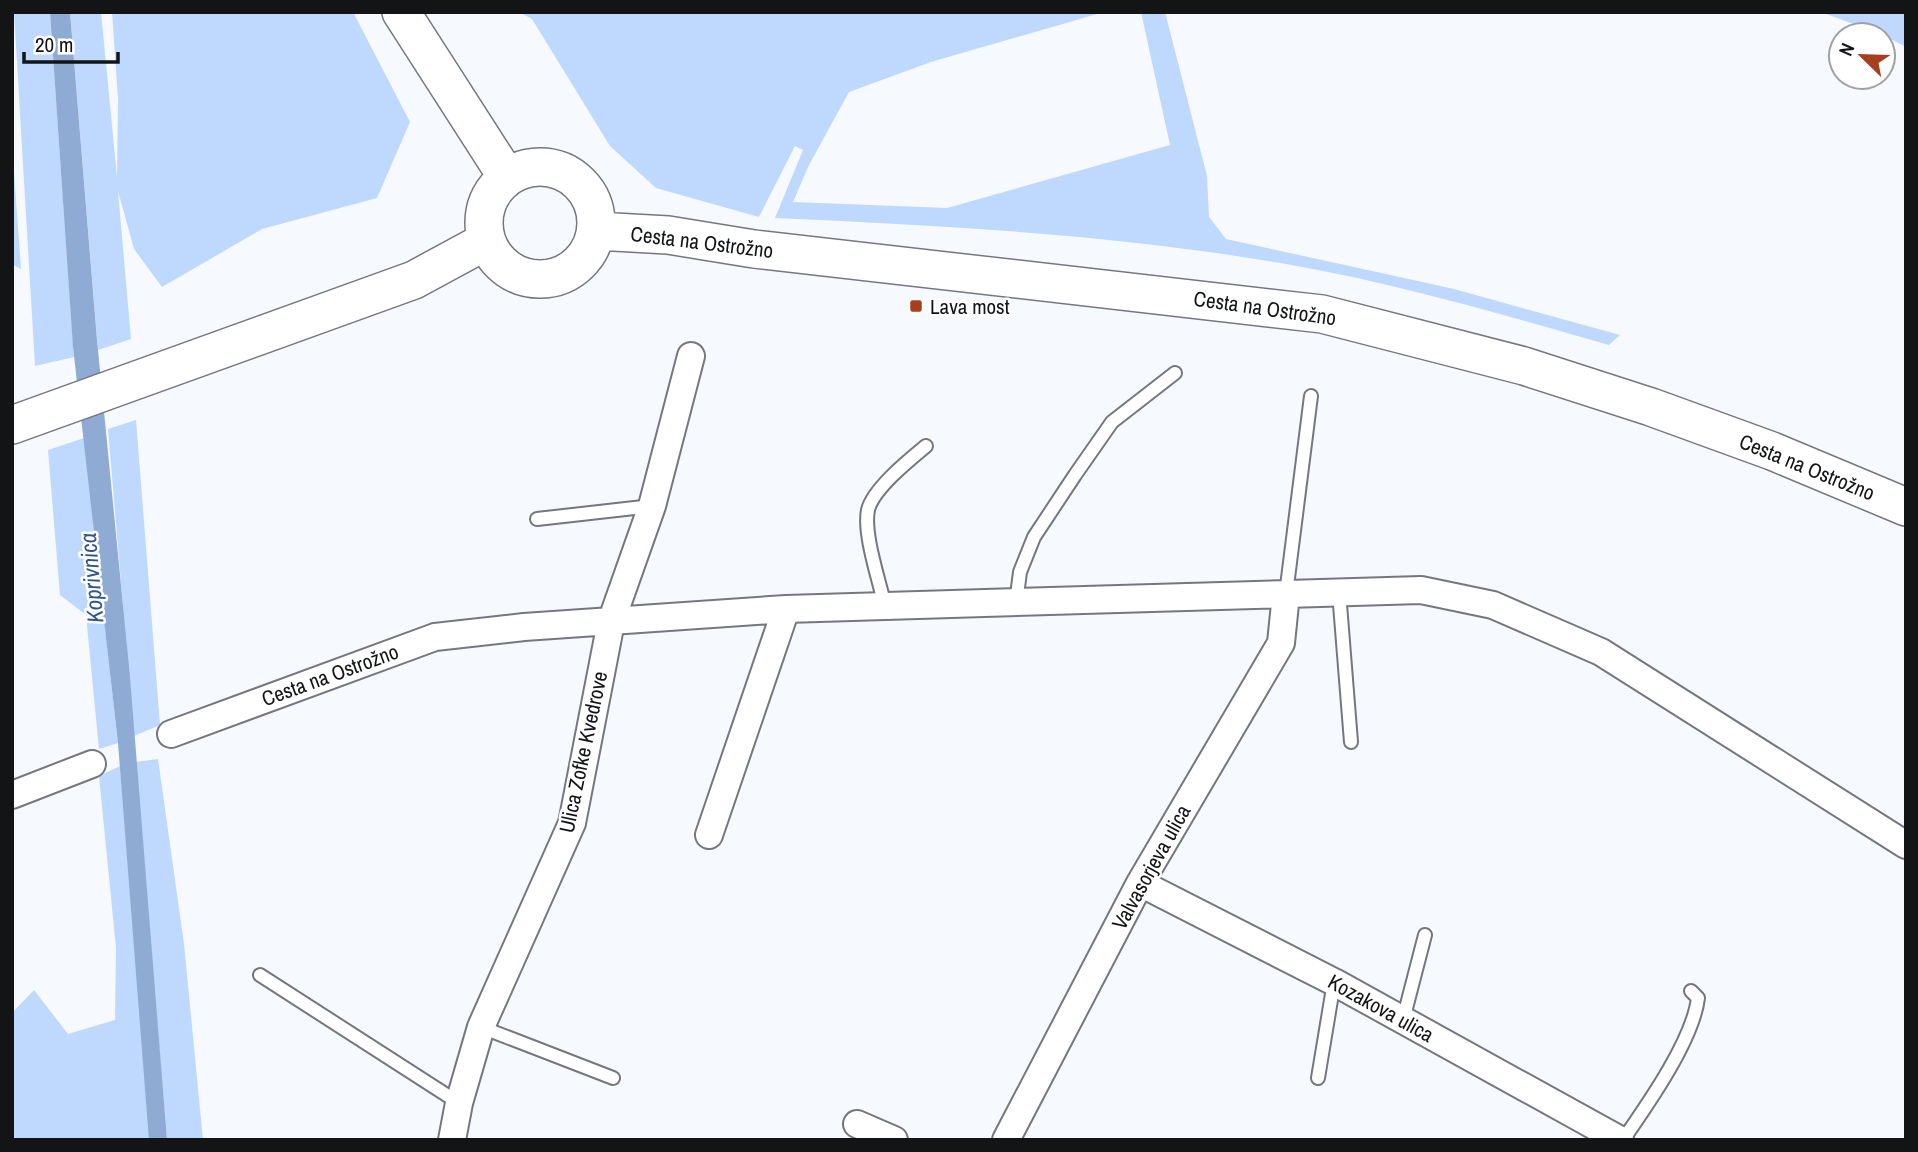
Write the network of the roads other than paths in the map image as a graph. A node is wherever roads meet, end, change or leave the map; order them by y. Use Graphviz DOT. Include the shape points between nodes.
graph roads {
  1 [pos="401,12"];
  2 [pos="507,177"];
  3 [pos="596,231"];
  4 [pos="486,242"];
  5 [pos="691,356"];
  6 [pos="1175,373"];
  7 [pos="1311,396"];
  8 [pos="22,420"];
  9 [pos="926,446"];
  10 [pos="652,506"];
  11 [pos="1906,507"];
  12 [pos="537,519"];
  13 [pos="1339,592"];
  14 [pos="1286,594"];
  15 [pos="1016,603"];
  16 [pos="885,607"];
  17 [pos="786,609"];
  18 [pos="611,622"];
  19 [pos="171,734"];
  20 [pos="1351,742"];
  21 [pos="92,764"];
  22 [pos="12,795"];
  23 [pos="709,835"];
  24 [pos="1906,845"];
  25 [pos="1140,883"];
  26 [pos="1425,935"];
  27 [pos="260,975"];
  28 [pos="1334,982"];
  29 [pos="1691,991"];
  30 [pos="1403,1020"];
  31 [pos="481,1027"];
  32 [pos="613,1078"];
  33 [pos="1318,1078"];
  34 [pos="459,1103"];
  35 [pos="858,1124"];
  36 [pos="452,1140"];
  37 [pos="894,1140"];
  38 [pos="1006,1140"];
  39 [pos="1622,1140"];
  1 -- 2 [label="street"];
  2 -- 3 [label="street" via="523,168 560,169 589,194 596,212"];
  2 -- 4 [label="street" via="485,206"];
  3 -- 4 [label="street" via="590,250 578,265 543,280 508,270"];
  3 -- 11 [label="street, Cesta na Ostrožno" via="668,235 754,249 1322,314 1524,366 1639,403"];
  4 -- 8 [label="street" via="414,281"];
  5 -- 10 [label="street, Ulica Zofke Kvedrove"];
  6 -- 15 [label="lane" via="1112,422 1082,464 1034,537 1020,572"];
  7 -- 14 [label="lane"];
  9 -- 16 [label="lane" via="902,466 868,509"];
  10 -- 12 [label="lane"];
  10 -- 18 [label="street, Ulica Zofke Kvedrove"];
  13 -- 14 [label="street, Cesta na Ostrožno"];
  13 -- 20 [label="lane"];
  13 -- 24 [label="street, Cesta na Ostrožno" via="1422,590 1493,605 1601,652"];
  14 -- 15 [label="street, Cesta na Ostrožno"];
  14 -- 25 [label="street, Valvasorjeva ulica" via="1281,643"];
  15 -- 16 [label="street, Cesta na Ostrožno"];
  16 -- 17 [label="street, Cesta na Ostrožno"];
  17 -- 18 [label="street, Cesta na Ostrožno"];
  17 -- 23 [label="street"];
  18 -- 19 [label="street, Cesta na Ostrožno" via="435,637"];
  18 -- 31 [label="street, Ulica Zofke Kvedrove" via="572,823"];
  21 -- 22 [label="street"];
  25 -- 28 [label="street, Kozakova ulica"];
  25 -- 38 [label="street, Valvasorjeva ulica"];
  26 -- 30 [label="lane"];
  27 -- 34 [label="lane"];
  28 -- 30 [label="street, Kozakova ulica"];
  28 -- 33 [label="lane"];
  29 -- 39 [label="lane" via="1698,998 1696,1014 1655,1093"];
  30 -- 39 [label="street, Kozakova ulica"];
  31 -- 32 [label="lane"];
  31 -- 34 [label="street, Ulica Zofke Kvedrove"];
  34 -- 36 [label="street, Ulica Zofke Kvedrove"];
  35 -- 37 [label="street"];
}
